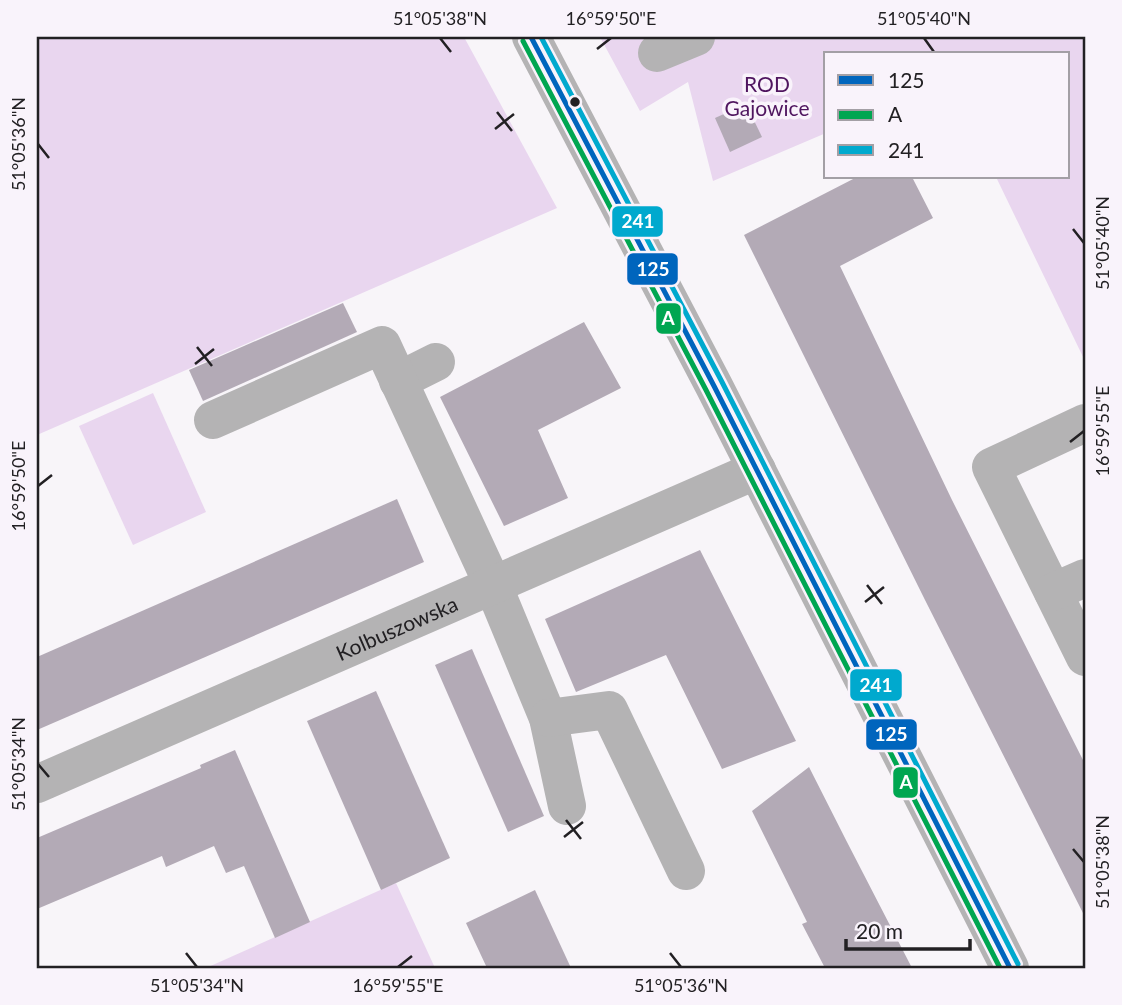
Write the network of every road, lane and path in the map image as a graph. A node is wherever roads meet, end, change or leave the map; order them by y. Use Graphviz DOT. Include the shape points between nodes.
graph roads {
  1 [pos="531,37"];
  2 [pos="696,37"];
  3 [pos="657,53"];
  4 [pos="436,362"];
  5 [pos="398,381"];
  6 [pos="213,421"];
  7 [pos="1085,422"];
  8 [pos="757,470"];
  9 [pos="493,585"];
  10 [pos="1069,585"];
  11 [pos="1085,657"];
  12 [pos="548,718"];
  13 [pos="37,784"];
  14 [pos="567,806"];
  15 [pos="686,871"];
  16 [pos="1010,968"];
  1 -- 8 [label="street"];
  2 -- 3 [label="street"];
  4 -- 5 [label="street"];
  5 -- 6 [label="street" via="382,345"];
  5 -- 9 [label="street"];
  7 -- 10 [label="street" via="990,467"];
  8 -- 9 [label="street, Kolbuszowska"];
  8 -- 16 [label="street"];
  9 -- 12 [label="street"];
  9 -- 13 [label="street, Kolbuszowska"];
  10 -- 11 [label="street"];
  12 -- 14 [label="street"];
  12 -- 15 [label="street" via="609,710"];
}
